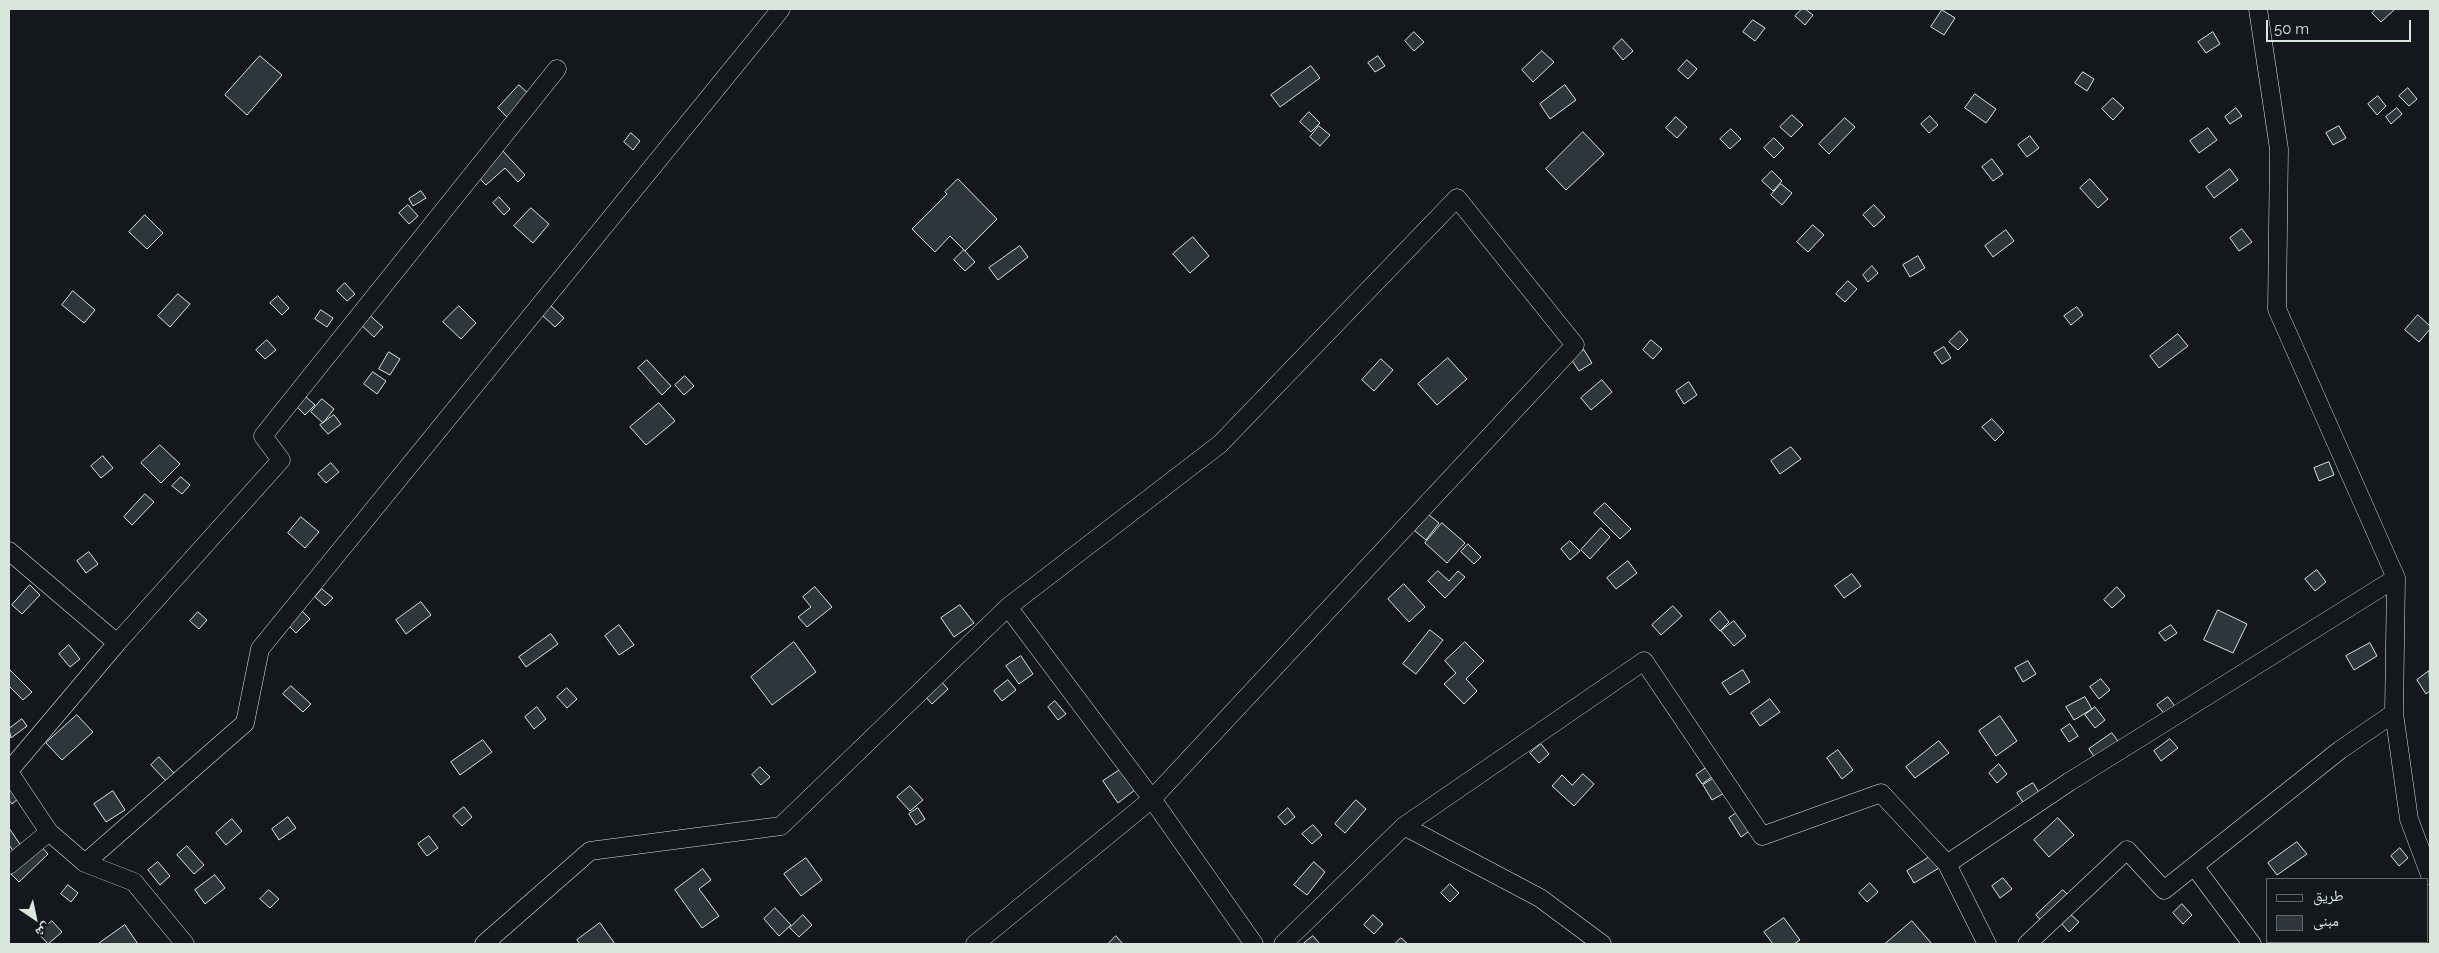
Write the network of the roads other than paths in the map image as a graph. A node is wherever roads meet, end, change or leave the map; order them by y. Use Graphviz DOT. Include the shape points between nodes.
graph roads {
  1 [pos="781,9"];
  2 [pos="2258,9"];
  3 [pos="557,69"];
  4 [pos="9,551"];
  5 [pos="2396,578"];
  6 [pos="1008,607"];
  7 [pos="117,643"];
  8 [pos="2394,713"];
  9 [pos="9,772"];
  10 [pos="1152,799"];
  11 [pos="1404,826"];
  12 [pos="48,832"];
  13 [pos="85,863"];
  14 [pos="1947,864"];
  15 [pos="9,865"];
  16 [pos="2194,866"];
  17 [pos="2430,875"];
  18 [pos="981,942"];
  19 [pos="1981,942"];
  20 [pos="185,944"];
  21 [pos="484,944"];
  22 [pos="1254,944"];
  23 [pos="1283,944"];
  24 [pos="1602,944"];
  25 [pos="2027,944"];
  26 [pos="2252,944"];
  1 -- 13 [label="street" via="260,648 245,723"];
  2 -- 5 [label="street" via="2280,148 2277,309"];
  3 -- 7 [label="street" via="263,436 281,460"];
  4 -- 7 [label="street"];
  5 -- 8 [label="street"];
  5 -- 14 [label="street" via="2069,782"];
  6 -- 10 [label="street"];
  6 -- 10 [label="street" via="1220,444 1457,198 1575,345"];
  6 -- 21 [label="street" via="781,826 590,851"];
  7 -- 9 [label="street"];
  8 -- 16 [label="street" via="2340,750"];
  8 -- 17 [label="street" via="2409,820"];
  9 -- 12 [label="street"];
  10 -- 18 [label="street"];
  10 -- 22 [label="street"];
  11 -- 14 [label="street" via="1644,661 1762,836 1881,793"];
  11 -- 23 [label="street"];
  11 -- 24 [label="street" via="1540,898"];
  12 -- 13 [label="street"];
  12 -- 15 [label="street"];
  13 -- 20 [label="street" via="134,882"];
  14 -- 19 [label="street"];
  16 -- 25 [label="street" via="2164,890 2127,850"];
  16 -- 26 [label="street"];
}
